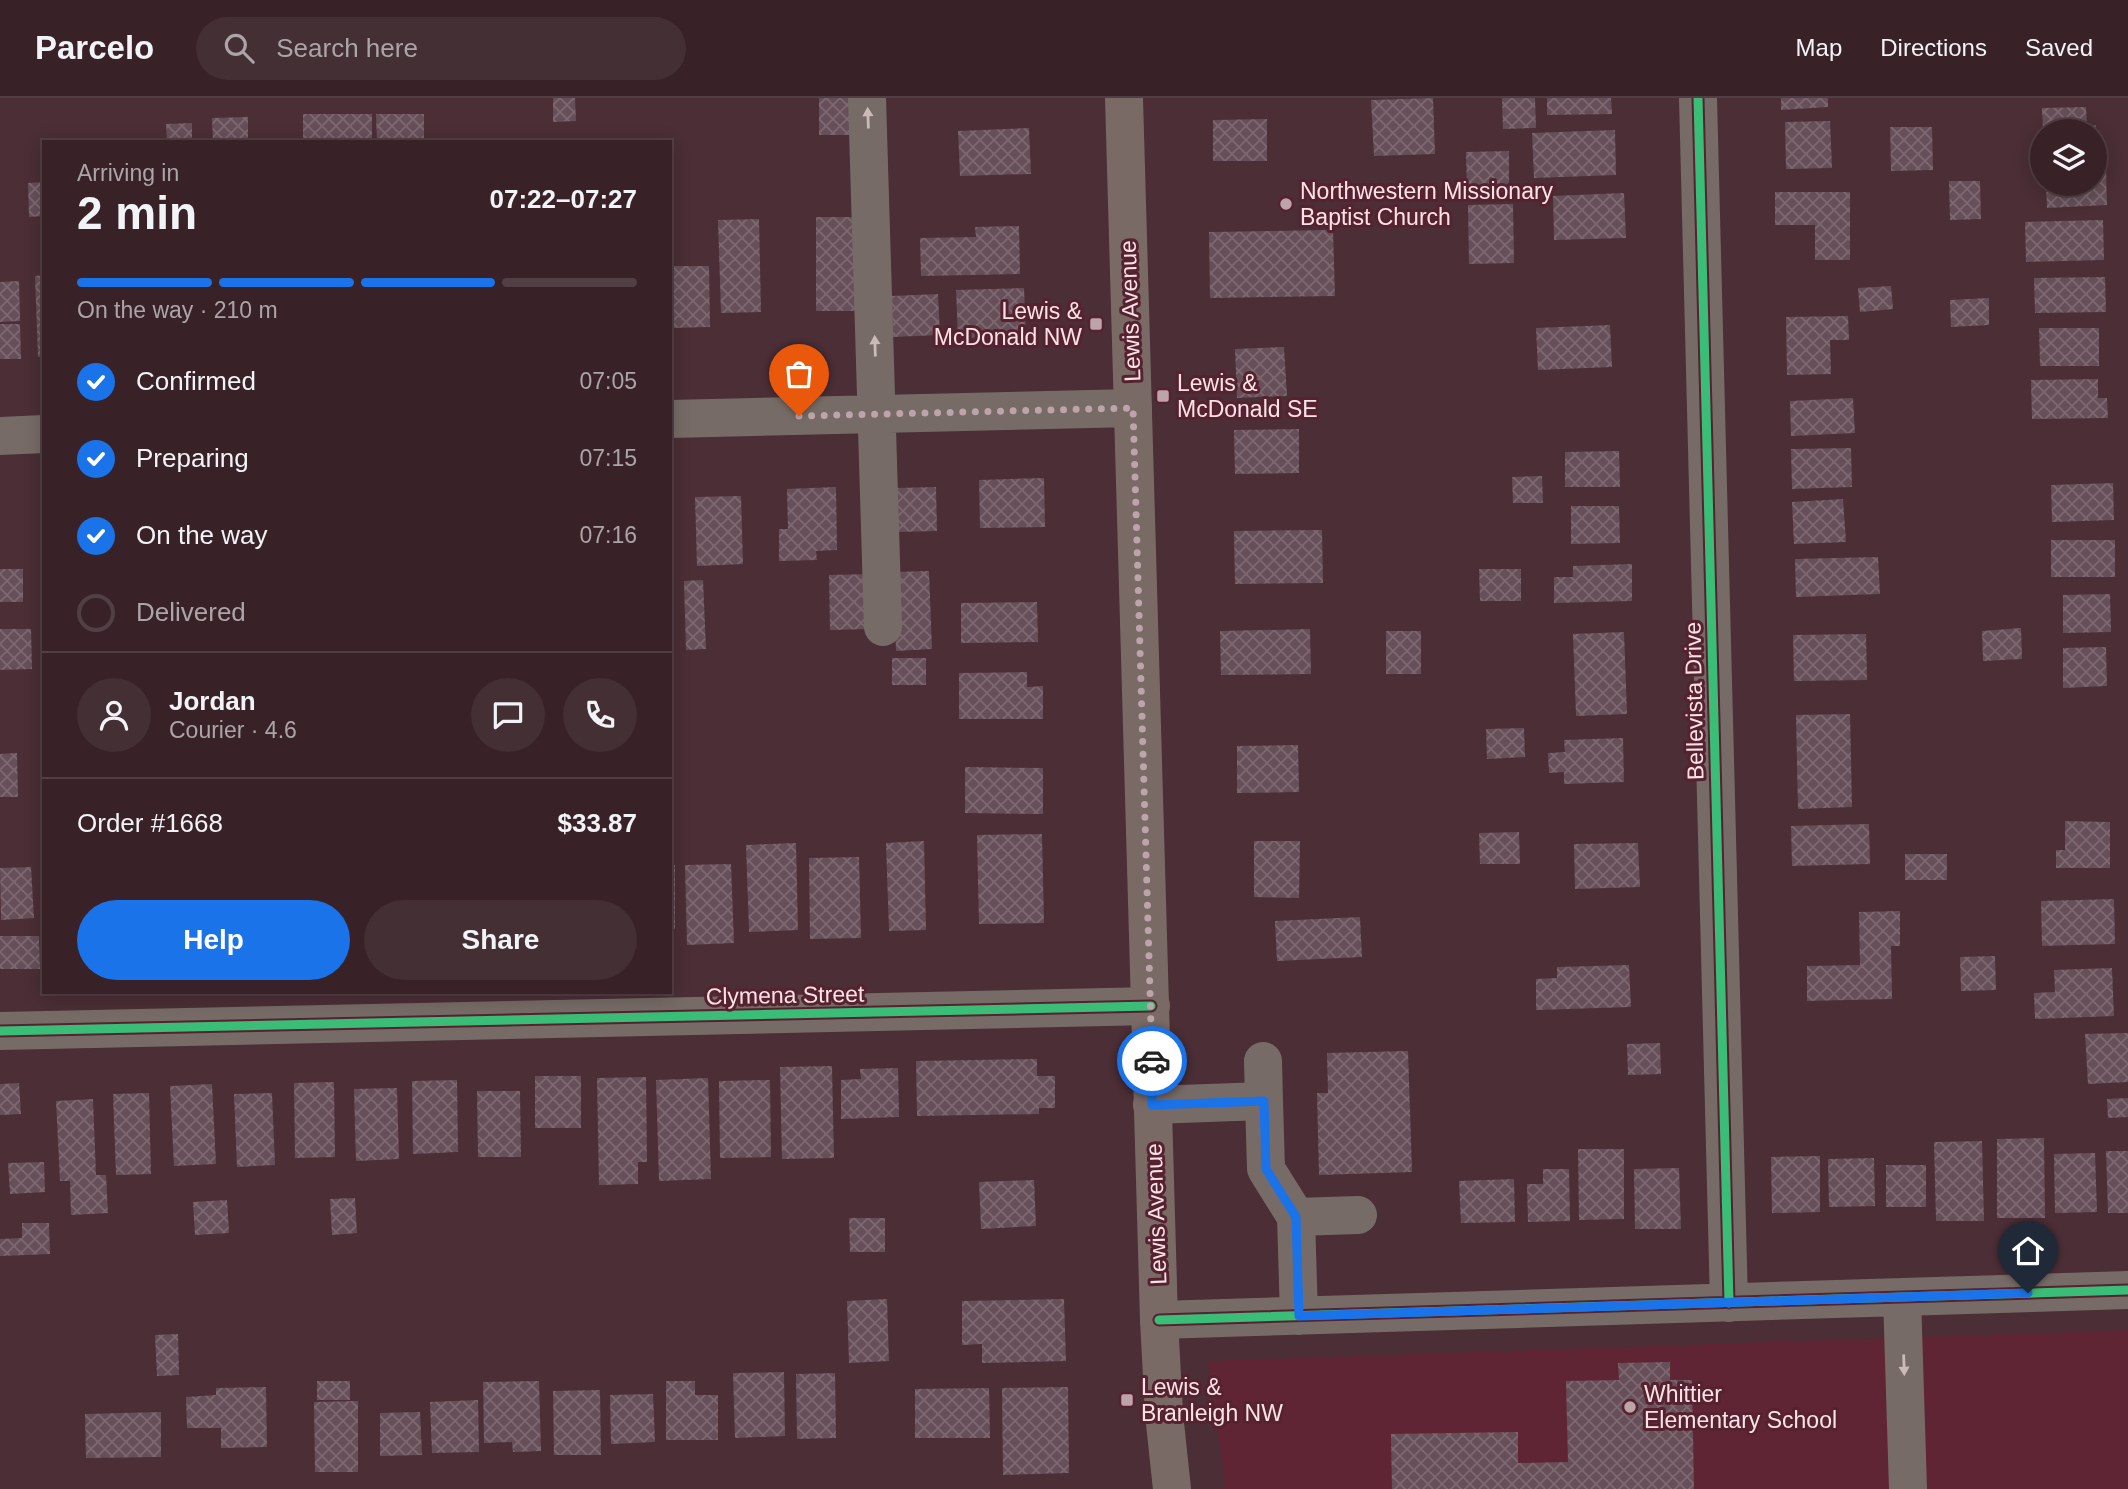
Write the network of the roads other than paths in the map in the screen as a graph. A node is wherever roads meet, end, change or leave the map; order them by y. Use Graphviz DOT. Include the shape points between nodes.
graph roads {
  1 [pos="867,98"];
  2 [pos="1124,98"];
  3 [pos="1698,98"];
  4 [pos="1133,408"];
  5 [pos="877,414"];
  6 [pos="672,419"];
  7 [pos="42,435"];
  8 [pos="0,436"];
  9 [pos="883,626"];
  10 [pos="1151,1006"];
  11 [pos="0,1031"];
  12 [pos="1263,1061"];
  13 [pos="1264,1101"];
  14 [pos="1152,1105"];
  15 [pos="1358,1215"];
  16 [pos="1296,1217"];
  17 [pos="2128,1290"];
  18 [pos="1902,1297"];
  19 [pos="1729,1303"];
  20 [pos="1299,1316"];
  21 [pos="1160,1320"];
  22 [pos="1172,1489"];
  23 [pos="1908,1489"];
  5 -- 1 [label="street, one-way"];
  2 -- 4 [label="main road, Lewis Avenue"];
  3 -- 19 [label="street, Bellevista Drive"];
  4 -- 5 [label="street"];
  4 -- 10 [label="main road, Lewis Avenue"];
  5 -- 6 [label="street"];
  5 -- 9 [label="street"];
  7 -- 8 [label="street"];
  10 -- 11 [label="street, Clymena Street"];
  10 -- 14 [label="main road, Lewis Avenue"];
  12 -- 13 [label="street"];
  13 -- 14 [label="street"];
  13 -- 16 [label="street" via="1266,1169"];
  14 -- 21 [label="main road, Lewis Avenue"];
  15 -- 16 [label="street"];
  16 -- 20 [label="street"];
  17 -- 18 [label="street"];
  18 -- 19 [label="street"];
  18 -- 23 [label="street, one-way"];
  19 -- 20 [label="street"];
  20 -- 21 [label="street"];
  21 -- 22 [label="main road, Lewis Avenue"];
}
